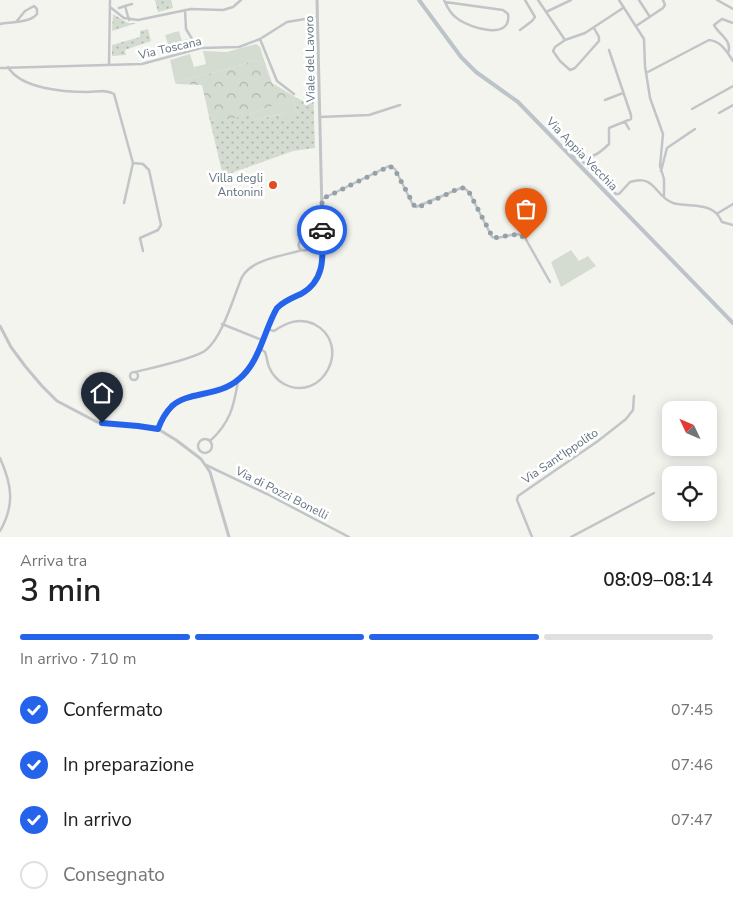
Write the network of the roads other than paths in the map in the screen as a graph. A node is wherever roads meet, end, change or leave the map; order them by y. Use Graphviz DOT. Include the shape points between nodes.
graph roads {
  1 [pos="110,0"];
  2 [pos="241,0"];
  3 [pos="317,0"];
  4 [pos="419,0"];
  5 [pos="525,0"];
  6 [pos="538,0"];
  7 [pos="571,0"];
  8 [pos="619,0"];
  9 [pos="639,0"];
  10 [pos="663,0"];
  11 [pos="718,0"];
  12 [pos="444,1"];
  13 [pos="132,4"];
  14 [pos="125,6"];
  15 [pos="110,7"];
  16 [pos="624,7"];
  17 [pos="119,8"];
  18 [pos="733,9"];
  19 [pos="185,10"];
  20 [pos="546,12"];
  21 [pos="317,16"];
  22 [pos="650,17"];
  23 [pos="129,20"];
  24 [pos="16,22"];
  25 [pos="733,22"];
  26 [pos="0,24"];
  27 [pos="636,26"];
  28 [pos="594,28"];
  29 [pos="520,30"];
  30 [pos="260,38"];
  31 [pos="565,40"];
  32 [pos="198,49"];
  33 [pos="608,50"];
  34 [pos="728,53"];
  35 [pos="733,61"];
  36 [pos="109,65"];
  37 [pos="8,67"];
  38 [pos="0,68"];
  39 [pos="646,74"];
  40 [pos="733,86"];
  41 [pos="294,94"];
  42 [pos="623,94"];
  43 [pos="605,100"];
  44 [pos="400,105"];
  45 [pos="733,105"];
  46 [pos="692,109"];
  47 [pos="719,113"];
  48 [pos="320,117"];
  49 [pos="625,122"];
  50 [pos="629,129"];
  51 [pos="695,129"];
  52 [pos="572,156"];
  53 [pos="579,158"];
  54 [pos="133,163"];
  55 [pos="661,171"];
  56 [pos="664,196"];
  57 [pos="322,199"];
  58 [pos="124,203"];
  59 [pos="733,204"];
  60 [pos="718,214"];
  61 [pos="733,226"];
  62 [pos="302,250"];
  63 [pos="143,251"];
  64 [pos="550,282"];
  65 [pos="733,323"];
  66 [pos="222,324"];
  67 [pos="0,326"];
  68 [pos="266,329"];
  69 [pos="262,340"];
  70 [pos="259,348"];
  71 [pos="135,372"];
  72 [pos="238,381"];
  73 [pos="634,396"];
  74 [pos="158,429"];
  75 [pos="210,440"];
  76 [pos="0,458"];
  77 [pos="206,465"];
  78 [pos="654,493"];
  79 [pos="0,531"];
  80 [pos="230,537"];
  81 [pos="349,537"];
  82 [pos="532,537"];
  83 [pos="571,537"];
  1 -- 15 [label="street"];
  2 -- 19 [label="street" via="223,10"];
  3 -- 21 [label="street, Viale del Lavoro"];
  4 -- 52 [label="main road, Via Appia Vecchia" via="455,50 476,72 518,102"];
  5 -- 29 [label="street" via="534,18"];
  6 -- 20 [label="street"];
  7 -- 20 [label="street"];
  8 -- 16 [label="street"];
  9 -- 22 [label="street"];
  10 -- 22 [label="street" via="664,7"];
  11 -- 18 [label="street"];
  12 -- 12 [label="street" via="456,18 474,26 501,29 508,22 508,14 503,10"];
  13 -- 14 [label="street"];
  14 -- 17 [label="street"];
  14 -- 23 [label="street"];
  15 -- 23 [label="street"];
  15 -- 36 [label="street"];
  16 -- 27 [label="street"];
  16 -- 28 [label="street"];
  19 -- 23 [label="street"];
  19 -- 32 [label="street" via="186,29"];
  20 -- 31 [label="street"];
  21 -- 30 [label="street, Via Toscana" via="288,22"];
  21 -- 48 [label="street, Viale del Lavoro"];
  22 -- 27 [label="street"];
  24 -- 24 [label="street" via="29,8 36,8 34,18"];
  24 -- 26 [label="street"];
  25 -- 34 [label="street" via="722,19 714,24 726,40 730,49"];
  27 -- 39 [label="street" via="644,39"];
  28 -- 31 [label="street"];
  28 -- 31 [label="street" via="599,42 573,70 554,52"];
  30 -- 32 [label="street, Via Toscana" via="234,48"];
  30 -- 41 [label="street" via="277,81"];
  32 -- 36 [label="street, Via Toscana" via="142,64"];
  33 -- 42 [label="street"];
  34 -- 35 [label="street"];
  34 -- 39 [label="street" via="717,42 708,40"];
  36 -- 37 [label="street, Via Toscana"];
  37 -- 38 [label="street, Via Toscana"];
  37 -- 54 [label="street" via="18,78 37,86 73,92 113,93"];
  39 -- 55 [label="street" via="651,104 663,132"];
  40 -- 46 [label="street"];
  42 -- 43 [label="street"];
  42 -- 49 [label="street" via="631,117"];
  44 -- 48 [label="street, Viale del Lavoro" via="369,115"];
  45 -- 47 [label="street"];
  48 -- 57 [label="street, Viale del Lavoro"];
  49 -- 50 [label="street"];
  49 -- 53 [label="street" via="608,128 610,142 607,147 588,158"];
  51 -- 55 [label="street" via="667,148"];
  52 -- 53 [label="street"];
  52 -- 65 [label="main road, Via Appia Vecchia"];
  53 -- 56 [label="street" via="616,194 629,183 644,181"];
  54 -- 58 [label="street"];
  54 -- 63 [label="street" via="143,164 149,170 161,225 158,230 140,238"];
  55 -- 56 [label="street"];
  56 -- 60 [label="street" via="675,203 702,207"];
  57 -- 64 [label="street" via="390,166 395,169 416,207 464,188 492,237 518,234 525,237"];
  57 -- 68 [label="street, Viale del Lavoro" via="323,257 320,275 309,288 279,306"];
  59 -- 60 [label="street"];
  60 -- 61 [label="street" via="722,222"];
  62 -- 62 [label="street" via="309,247 306,240 299,243"];
  62 -- 66 [label="street" via="248,269"];
  66 -- 69 [label="street"];
  66 -- 71 [label="street" via="215,340 203,352"];
  67 -- 74 [label="street" via="25,366 59,402 99,422"];
  68 -- 69 [label="street, Viale del Lavoro"];
  68 -- 70 [label="street" via="274,332 285,324 298,321 316,325 331,344 330,367 314,384 290,386 274,376 265,352"];
  69 -- 70 [label="street, Viale del Lavoro"];
  70 -- 72 [label="street, Viale del Lavoro"];
  72 -- 74 [label="street, Viale del Lavoro" via="176,403"];
  72 -- 75 [label="street" via="227,421"];
  73 -- 82 [label="street, Via Sant'Ippolito" via="633,410 626,419 518,496"];
  74 -- 77 [label="street"];
  75 -- 75 [label="street" via="202,440 200,450 206,453 211,450"];
  76 -- 79 [label="street" via="11,500"];
  77 -- 80 [label="street"];
  77 -- 81 [label="street, Via di Pozzi Bonelli"];
  78 -- 83 [label="street"];
}
